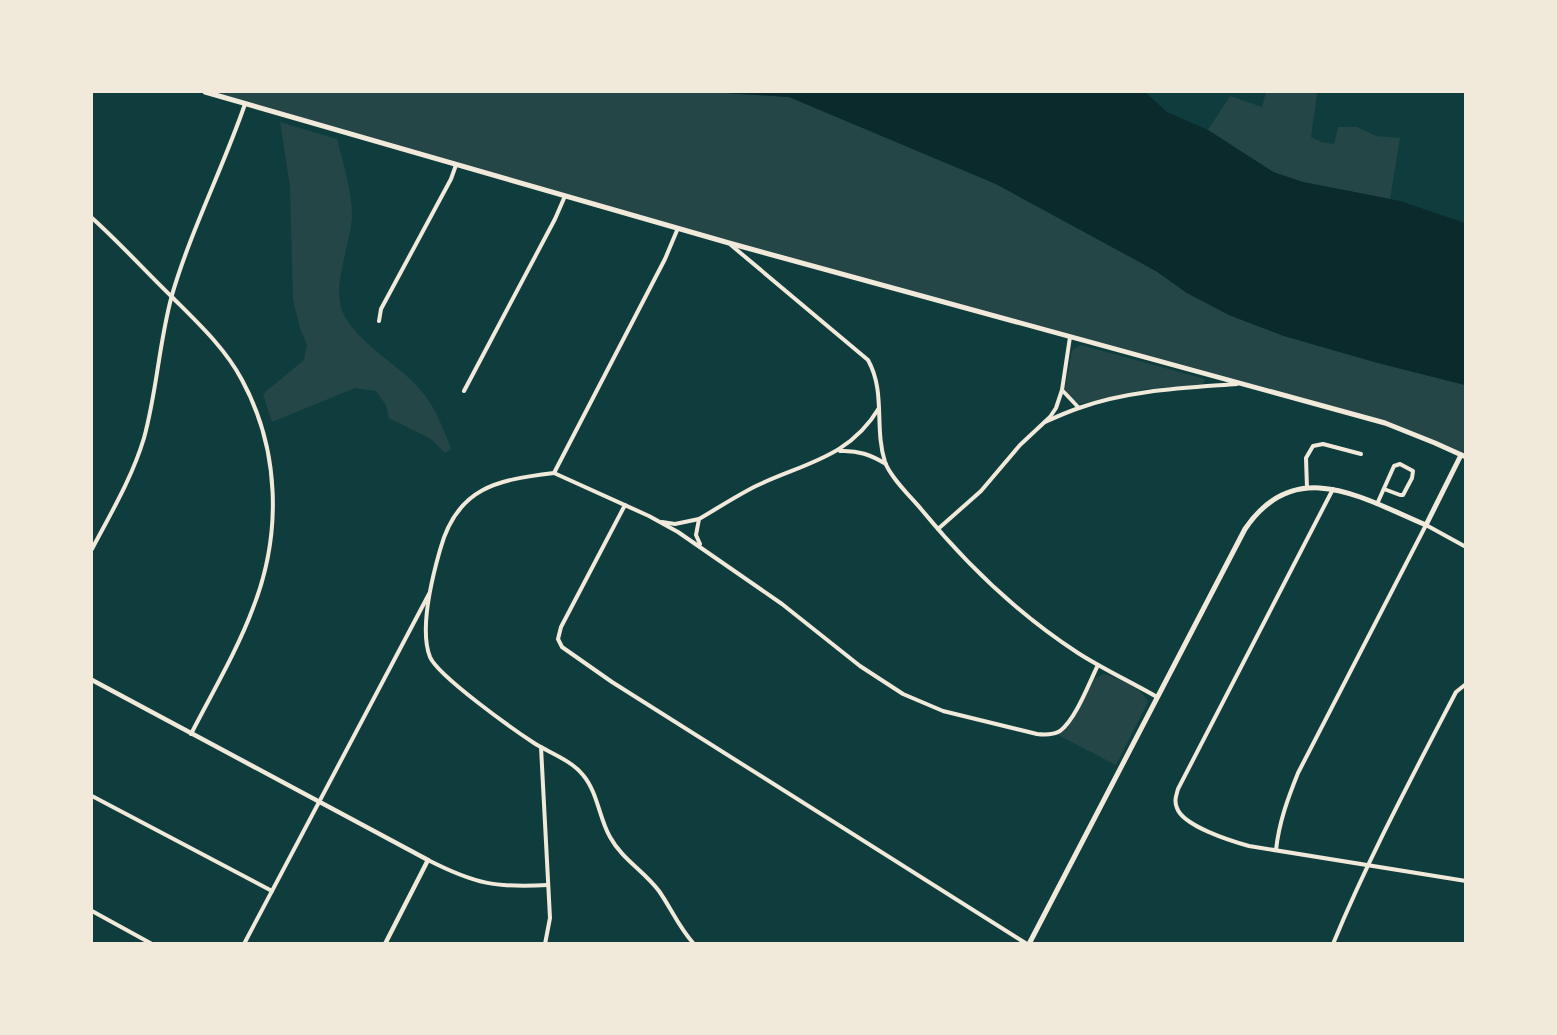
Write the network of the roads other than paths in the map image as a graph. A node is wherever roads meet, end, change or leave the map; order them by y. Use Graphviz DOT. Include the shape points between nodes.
graph roads {
  1 [pos="205,92"];
  2 [pos="245,104"];
  3 [pos="456,165"];
  4 [pos="565,196"];
  5 [pos="92,218"];
  6 [pos="678,228"];
  7 [pos="729,243"];
  8 [pos="172,297"];
  9 [pos="379,321"];
  10 [pos="1070,337"];
  11 [pos="1242,384"];
  12 [pos="1062,390"];
  13 [pos="464,391"];
  14 [pos="880,408"];
  15 [pos="1079,408"];
  16 [pos="1045,422"];
  17 [pos="839,451"];
  18 [pos="1361,454"];
  19 [pos="1463,456"];
  20 [pos="886,464"];
  21 [pos="554,473"];
  22 [pos="1306,488"];
  23 [pos="1333,488"];
  24 [pos="1384,489"];
  25 [pos="1377,504"];
  26 [pos="625,505"];
  27 [pos="699,519"];
  28 [pos="660,522"];
  29 [pos="1426,525"];
  30 [pos="938,529"];
  31 [pos="701,547"];
  32 [pos="1466,547"];
  33 [pos="92,549"];
  34 [pos="431,592"];
  35 [pos="1098,665"];
  36 [pos="92,680"];
  37 [pos="1466,684"];
  38 [pos="1157,697"];
  39 [pos="191,734"];
  40 [pos="541,747"];
  41 [pos="92,796"];
  42 [pos="320,801"];
  43 [pos="1276,850"];
  44 [pos="428,860"];
  45 [pos="1367,865"];
  46 [pos="1466,881"];
  47 [pos="548,885"];
  48 [pos="272,891"];
  49 [pos="92,911"];
  50 [pos="152,944"];
  51 [pos="244,944"];
  52 [pos="385,944"];
  53 [pos="544,944"];
  54 [pos="694,944"];
  55 [pos="1028,944"];
  56 [pos="1182,944"];
  57 [pos="1191,944"];
  58 [pos="1333,944"];
  1 -- 2 [label="main road"];
  2 -- 3 [label="main road"];
  2 -- 8 [label="street"];
  3 -- 4 [label="main road"];
  3 -- 9 [label="street" via="381,309"];
  4 -- 6 [label="main road"];
  4 -- 13 [label="street"];
  5 -- 8 [label="street"];
  6 -- 7 [label="main road"];
  6 -- 21 [label="street"];
  7 -- 10 [label="main road"];
  7 -- 14 [label="street" via="868,360 879,388"];
  8 -- 33 [label="street" via="141,446"];
  8 -- 39 [label="street" via="217,343 242,379 261,423 274,493 272,533 254,608"];
  10 -- 11 [label="main road"];
  10 -- 12 [label="street"];
  11 -- 15 [label="street" via="1149,392"];
  11 -- 19 [label="main road" via="1385,423"];
  12 -- 15 [label="street"];
  12 -- 16 [label="street" via="1056,408"];
  14 -- 17 [label="street" via="861,433"];
  14 -- 20 [label="street"];
  15 -- 16 [label="street"];
  16 -- 30 [label="street" via="981,491"];
  17 -- 20 [label="street" via="865,453"];
  17 -- 27 [label="street" via="754,487"];
  18 -- 22 [label="street" via="1323,444 1313,446 1306,458"];
  19 -- 29 [label="main road"];
  20 -- 30 [label="street"];
  21 -- 26 [label="street"];
  21 -- 34 [label="street" via="502,481 464,504 446,528"];
  22 -- 23 [label="main road"];
  22 -- 38 [label="main road" via="1280,496 1251,520"];
  23 -- 25 [label="main road"];
  23 -- 43 [label="street" via="1175,798 1180,815 1220,837"];
  24 -- 24 [label="street" via="1396,464 1413,471 1403,495"];
  24 -- 25 [label="street"];
  25 -- 29 [label="main road"];
  26 -- 28 [label="street"];
  26 -- 55 [label="street" via="561,627 558,639 562,647"];
  27 -- 28 [label="street" via="675,524"];
  27 -- 31 [label="street" via="696,536"];
  28 -- 31 [label="street"];
  29 -- 32 [label="street"];
  29 -- 43 [label="street" via="1298,773 1278,831"];
  30 -- 35 [label="street" via="975,570 1017,607"];
  31 -- 35 [label="street" via="888,686 943,711 1048,735 1067,723"];
  34 -- 40 [label="street" via="426,637 435,665"];
  34 -- 42 [label="street"];
  35 -- 38 [label="street"];
  36 -- 39 [label="street"];
  37 -- 45 [label="street" via="1456,692"];
  38 -- 55 [label="main road"];
  39 -- 42 [label="street"];
  40 -- 47 [label="street"];
  40 -- 54 [label="street" via="582,773 593,790 612,840 659,891"];
  41 -- 48 [label="street"];
  42 -- 44 [label="street"];
  42 -- 48 [label="street"];
  43 -- 45 [label="street"];
  44 -- 47 [label="street" via="491,885"];
  44 -- 52 [label="street"];
  45 -- 46 [label="street"];
  45 -- 58 [label="street"];
  47 -- 53 [label="street" via="550,918"];
  48 -- 51 [label="street"];
  49 -- 50 [label="street"];
  56 -- 57 [label="street"];
}
